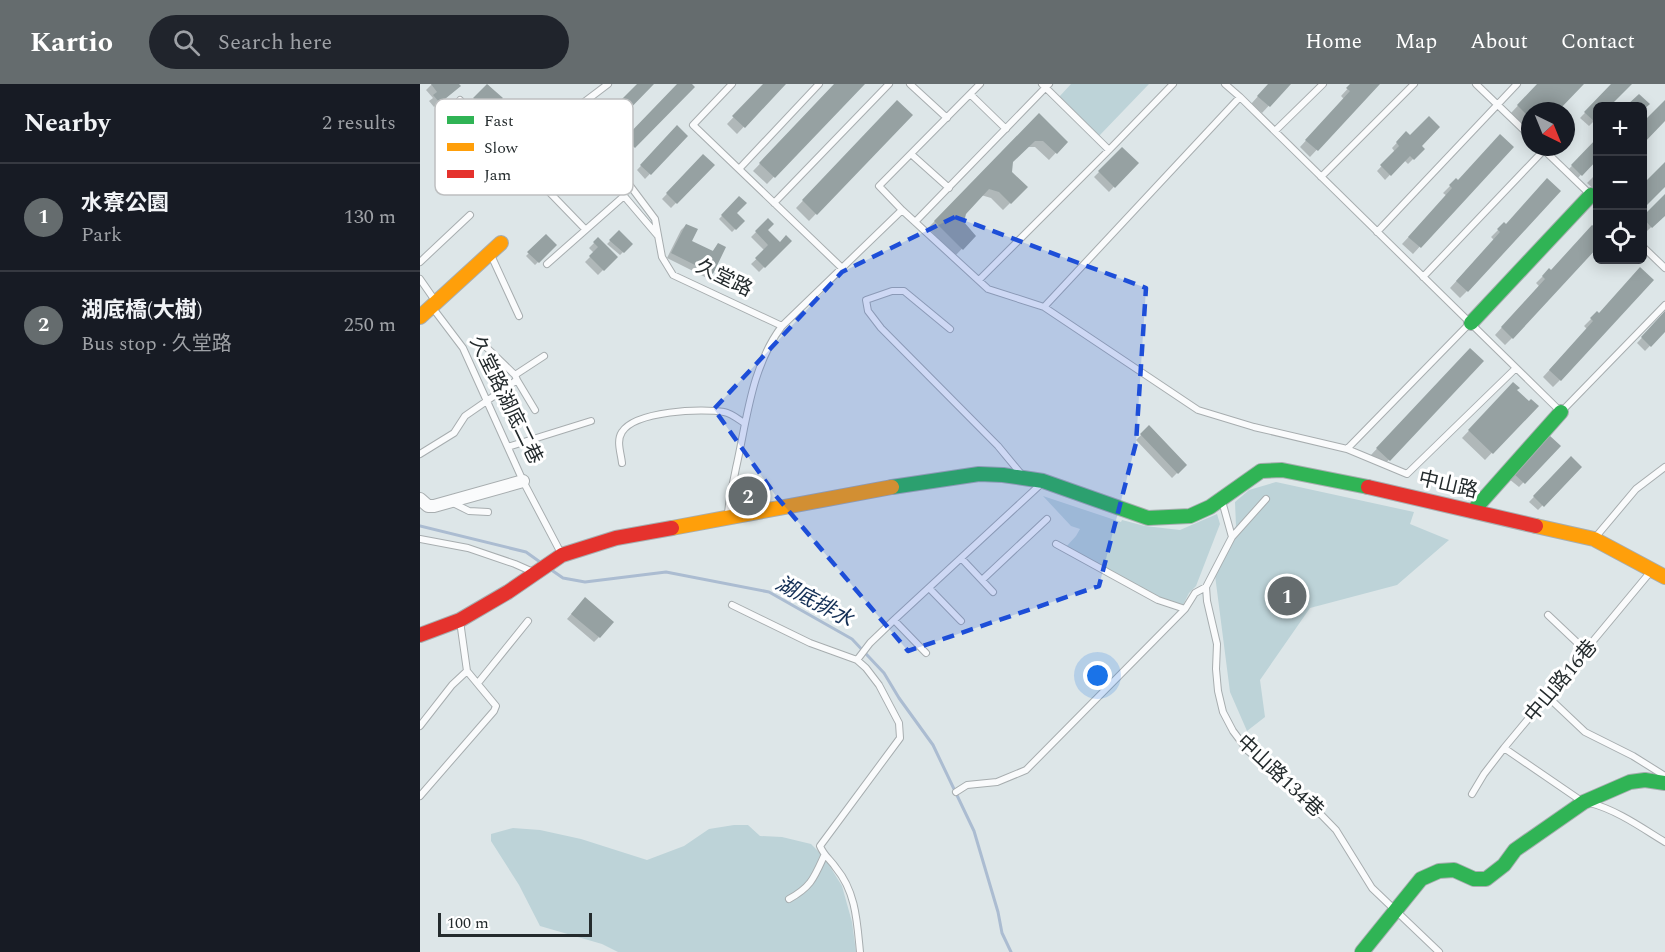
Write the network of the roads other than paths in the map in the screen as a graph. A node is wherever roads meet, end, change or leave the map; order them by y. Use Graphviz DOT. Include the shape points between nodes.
graph roads {
  1 [pos="608,84"];
  2 [pos="732,84"];
  3 [pos="819,84"];
  4 [pos="890,84"];
  5 [pos="910,84"];
  6 [pos="980,84"];
  7 [pos="1173,84"];
  8 [pos="1225,84"];
  9 [pos="1323,84"];
  10 [pos="1414,84"];
  11 [pos="1476,84"];
  12 [pos="1517,84"];
  13 [pos="1045,85"];
  14 [pos="970,94"];
  15 [pos="1240,98"];
  16 [pos="588,99"];
  17 [pos="1497,104"];
  18 [pos="947,118"];
  19 [pos="1521,127"];
  20 [pos="1006,129"];
  21 [pos="1275,131"];
  22 [pos="1109,150"];
  23 [pos="911,154"];
  24 [pos="1536,156"];
  25 [pos="1551,156"];
  26 [pos="739,169"];
  27 [pos="1321,177"];
  28 [pos="949,188"];
  29 [pos="633,190"];
  30 [pos="553,195"];
  31 [pos="1593,198"];
  32 [pos="1593,200"];
  33 [pos="774,203"];
  34 [pos="902,210"];
  35 [pos="470,215"];
  36 [pos="915,222"];
  37 [pos="585,229"];
  38 [pos="1377,232"];
  39 [pos="658,237"];
  40 [pos="501,243"];
  41 [pos="1647,251"];
  42 [pos="490,253"];
  43 [pos="420,262"];
  44 [pos="547,264"];
  45 [pos="842,268"];
  46 [pos="1665,268"];
  47 [pos="1423,277"];
  48 [pos="420,279"];
  49 [pos="979,280"];
  50 [pos="434,305"];
  51 [pos="1665,305"];
  52 [pos="1044,307"];
  53 [pos="519,316"];
  54 [pos="420,317"];
  55 [pos="1470,323"];
  56 [pos="782,326"];
  57 [pos="950,329"];
  58 [pos="483,344"];
  59 [pos="544,356"];
  60 [pos="1516,368"];
  61 [pos="516,377"];
  62 [pos="486,400"];
  63 [pos="535,410"];
  64 [pos="1561,412"];
  65 [pos="591,421"];
  66 [pos="744,423"];
  67 [pos="508,447"];
  68 [pos="1347,449"];
  69 [pos="420,454"];
  70 [pos="622,463"];
  71 [pos="1665,467"];
  72 [pos="1024,478"];
  73 [pos="523,481"];
  74 [pos="1043,482"];
  75 [pos="1221,498"];
  76 [pos="420,499"];
  77 [pos="1266,499"];
  78 [pos="450,502"];
  79 [pos="1473,511"];
  80 [pos="488,512"];
  81 [pos="728,516"];
  82 [pos="1047,519"];
  83 [pos="1232,537"];
  84 [pos="1594,538"];
  85 [pos="420,539"];
  86 [pos="1056,544"];
  87 [pos="558,558"];
  88 [pos="961,558"];
  89 [pos="537,572"];
  90 [pos="1659,573"];
  91 [pos="982,580"];
  92 [pos="1206,587"];
  93 [pos="929,588"];
  94 [pos="993,592"];
  95 [pos="732,605"];
  96 [pos="1185,609"];
  97 [pos="1548,615"];
  98 [pos="460,620"];
  99 [pos="894,620"];
  100 [pos="528,621"];
  101 [pos="961,621"];
  102 [pos="420,635"];
  103 [pos="1586,651"];
  104 [pos="926,653"];
  105 [pos="857,660"];
  106 [pos="467,671"];
  107 [pos="478,683"];
  108 [pos="1548,697"];
  109 [pos="420,726"];
  110 [pos="1504,748"];
  111 [pos="1665,776"];
  112 [pos="1665,783"];
  113 [pos="956,792"];
  114 [pos="1472,794"];
  115 [pos="420,796"];
  116 [pos="1584,802"];
  117 [pos="1665,842"];
  118 [pos="824,856"];
  119 [pos="789,899"];
  120 [pos="1395,911"];
  121 [pos="860,952"];
  122 [pos="1362,952"];
  123 [pos="1439,952"];
  1 -- 16 [label="lane"];
  2 -- 26 [label="lane" via="693,125"];
  3 -- 26 [label="lane"];
  4 -- 33 [label="lane"];
  5 -- 18 [label="lane"];
  6 -- 14 [label="lane"];
  7 -- 22 [label="lane"];
  8 -- 15 [label="lane"];
  9 -- 21 [label="lane"];
  10 -- 27 [label="lane"];
  11 -- 17 [label="lane"];
  12 -- 17 [label="lane"];
  13 -- 20 [label="lane"];
  13 -- 22 [label="lane"];
  14 -- 18 [label="lane"];
  14 -- 20 [label="lane"];
  15 -- 21 [label="lane"];
  15 -- 52 [label="lane"];
  17 -- 19 [label="lane"];
  17 -- 38 [label="lane"];
  18 -- 23 [label="lane"];
  20 -- 28 [label="lane"];
  21 -- 27 [label="lane"];
  22 -- 49 [label="lane"];
  23 -- 28 [label="lane"];
  23 -- 34 [label="lane" via="879,186"];
  24 -- 47 [label="lane"];
  25 -- 31 [label="lane"];
  26 -- 33 [label="lane"];
  27 -- 38 [label="lane"];
  28 -- 36 [label="lane"];
  29 -- 39 [label="lane, 久堂路" via="655,219"];
  30 -- 37 [label="lane"];
  32 -- 55 [label="street"];
  33 -- 45 [label="lane"];
  34 -- 36 [label="lane"];
  34 -- 45 [label="lane"];
  35 -- 43 [label="lane"];
  36 -- 49 [label="lane"];
  37 -- 39 [label="lane" via="624,196"];
  37 -- 44 [label="lane"];
  38 -- 47 [label="lane"];
  39 -- 56 [label="lane, 久堂路" via="662,257 673,274"];
  40 -- 42 [label="street"];
  41 -- 46 [label="lane"];
  42 -- 50 [label="street"];
  42 -- 53 [label="lane"];
  45 -- 56 [label="lane"];
  47 -- 55 [label="lane"];
  48 -- 50 [label="lane, 久堂路湖底二巷"];
  49 -- 52 [label="lane" via="988,289"];
  50 -- 54 [label="street"];
  50 -- 62 [label="lane, 久堂路湖底二巷" via="463,348"];
  51 -- 64 [label="lane"];
  52 -- 68 [label="lane" via="1198,410"];
  55 -- 60 [label="lane"];
  55 -- 68 [label="lane"];
  56 -- 66 [label="lane" via="770,342"];
  57 -- 72 [label="lane" via="904,291 866,300 868,311 880,328 998,446"];
  58 -- 61 [label="lane"];
  59 -- 61 [label="lane"];
  60 -- 64 [label="lane"];
  60 -- 68 [label="lane" via="1407,474"];
  61 -- 62 [label="lane"];
  61 -- 63 [label="lane"];
  62 -- 67 [label="lane, 久堂路湖底二巷"];
  62 -- 69 [label="lane" via="465,416 454,433"];
  64 -- 79 [label="street"];
  65 -- 67 [label="lane"];
  66 -- 70 [label="lane" via="726,412 698,410 646,416 623,430 619,440"];
  66 -- 81 [label="lane"];
  67 -- 73 [label="lane, 久堂路湖底二巷"];
  71 -- 84 [label="lane" via="1636,489"];
  72 -- 74 [label="street"];
  72 -- 81 [label="street" via="979,474"];
  73 -- 78 [label="street, 久堂路湖底二巷"];
  73 -- 87 [label="lane, 久堂路湖底二巷"];
  74 -- 75 [label="street" via="1148,518 1190,516"];
  74 -- 88 [label="lane"];
  75 -- 79 [label="street, 中山路" via="1261,471 1282,470"];
  75 -- 83 [label="lane"];
  76 -- 78 [label="street, 久堂路湖底二巷" via="428,506"];
  77 -- 83 [label="lane"];
  78 -- 80 [label="lane" via="469,511"];
  79 -- 84 [label="street, 中山路"];
  81 -- 87 [label="street" via="616,538"];
  82 -- 91 [label="lane"];
  83 -- 92 [label="lane"];
  84 -- 90 [label="street, 中山路"];
  85 -- 89 [label="lane" via="468,548"];
  86 -- 96 [label="lane" via="1158,600"];
  87 -- 89 [label="street"];
  88 -- 91 [label="lane"];
  88 -- 93 [label="lane"];
  89 -- 98 [label="street"];
  90 -- 103 [label="lane, 中山路16巷"];
  91 -- 94 [label="lane"];
  92 -- 96 [label="lane" via="1195,593"];
  92 -- 120 [label="lane, 中山路134巷" via="1216,645 1218,691 1233,731 1248,752 1300,793 1336,830 1372,888"];
  93 -- 99 [label="lane"];
  93 -- 101 [label="lane"];
  95 -- 105 [label="lane" via="810,643"];
  96 -- 113 [label="lane" via="1026,770 997,782 966,785"];
  97 -- 103 [label="lane"];
  98 -- 102 [label="street"];
  98 -- 106 [label="lane"];
  99 -- 104 [label="lane"];
  99 -- 105 [label="lane"];
  100 -- 107 [label="lane"];
  103 -- 108 [label="lane, 中山路16巷"];
  105 -- 118 [label="lane" via="879,685 899,723 900,738 820,846"];
  106 -- 107 [label="lane"];
  106 -- 109 [label="lane"];
  107 -- 115 [label="lane" via="496,705 494,711"];
  108 -- 110 [label="lane, 中山路16巷"];
  108 -- 111 [label="lane" via="1585,732"];
  110 -- 114 [label="lane, 中山路16巷"];
  110 -- 116 [label="lane"];
  112 -- 116 [label="street" via="1630,782"];
  116 -- 117 [label="lane" via="1605,808"];
  116 -- 120 [label="street" via="1515,850 1486,879 1474,879 1454,870 1439,871 1421,879"];
  118 -- 119 [label="lane" via="813,880 804,891"];
  118 -- 121 [label="lane" via="850,893 856,910"];
  120 -- 122 [label="street"];
  120 -- 123 [label="lane, 中山路134巷"];
}
